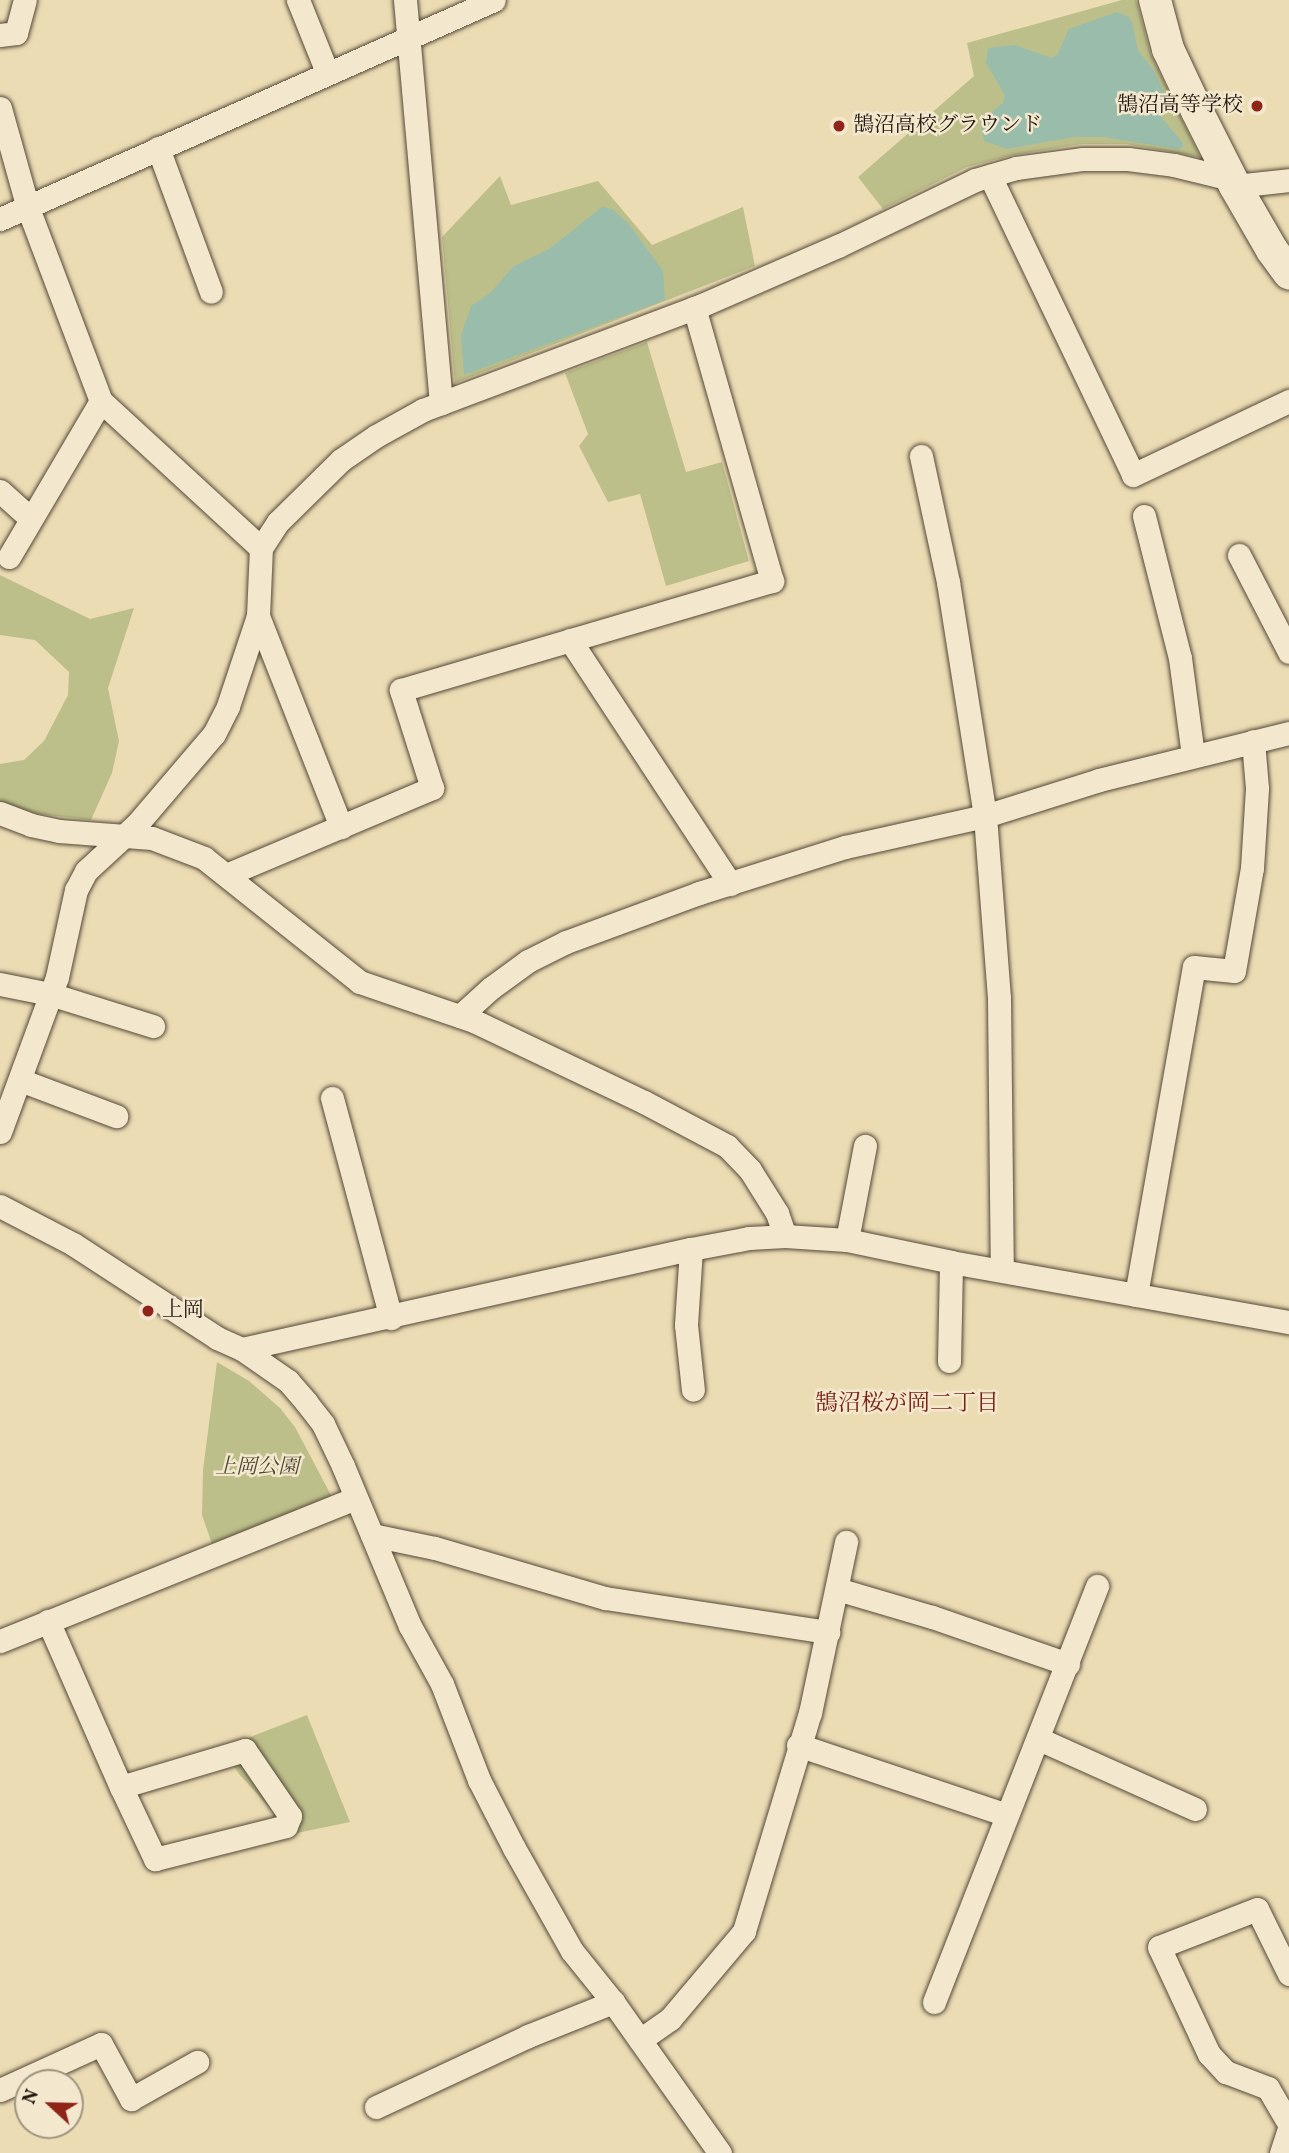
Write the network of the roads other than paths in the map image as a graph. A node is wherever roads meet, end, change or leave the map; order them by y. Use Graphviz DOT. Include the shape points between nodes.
graph roads {
  1 [pos="25,0"];
  2 [pos="298,0"];
  3 [pos="405,0"];
  4 [pos="494,0"];
  5 [pos="1155,0"];
  6 [pos="0,35"];
  7 [pos="408,36"];
  8 [pos="327,72"];
  9 [pos="0,108"];
  10 [pos="158,148"];
  11 [pos="990,176"];
  12 [pos="1289,180"];
  13 [pos="1233,182"];
  14 [pos="28,208"];
  15 [pos="0,219"];
  16 [pos="1289,273"];
  17 [pos="211,292"];
  18 [pos="694,308"];
  19 [pos="101,401"];
  20 [pos="1289,401"];
  21 [pos="440,403"];
  22 [pos="921,456"];
  23 [pos="0,491"];
  24 [pos="1144,516"];
  25 [pos="30,518"];
  26 [pos="261,548"];
  27 [pos="1239,555"];
  28 [pos="9,556"];
  29 [pos="258,616"];
  30 [pos="570,640"];
  31 [pos="1289,652"];
  32 [pos="1289,733"];
  33 [pos="1253,741"];
  34 [pos="1193,755"];
  35 [pos="0,813"];
  36 [pos="985,816"];
  37 [pos="341,827"];
  38 [pos="122,836"];
  39 [pos="226,875"];
  40 [pos="730,884"];
  41 [pos="0,984"];
  42 [pos="50,994"];
  43 [pos="460,1016"];
  44 [pos="153,1026"];
  45 [pos="20,1080"];
  46 [pos="332,1098"];
  47 [pos="116,1116"];
  48 [pos="0,1132"];
  49 [pos="865,1146"];
  50 [pos="0,1206"];
  51 [pos="785,1236"];
  52 [pos="847,1240"];
  53 [pos="691,1249"];
  54 [pos="951,1262"];
  55 [pos="1002,1270"];
  56 [pos="1136,1295"];
  57 [pos="391,1318"];
  58 [pos="1289,1322"];
  59 [pos="243,1349"];
  60 [pos="948,1361"];
  61 [pos="692,1390"];
  62 [pos="354,1499"];
  63 [pos="372,1535"];
  64 [pos="846,1542"];
  65 [pos="1097,1586"];
  66 [pos="837,1590"];
  67 [pos="48,1621"];
  68 [pos="828,1632"];
  69 [pos="0,1641"];
  70 [pos="1068,1664"];
  71 [pos="1039,1739"];
  72 [pos="798,1745"];
  73 [pos="121,1787"];
  74 [pos="1195,1808"];
  75 [pos="1007,1815"];
  76 [pos="1289,1974"];
  77 [pos="613,2002"];
  78 [pos="934,2003"];
  79 [pos="640,2040"];
  80 [pos="197,2062"];
  81 [pos="0,2090"];
  82 [pos="376,2107"];
  83 [pos="1289,2126"];
  84 [pos="720,2153"];
  85 [pos="1280,2153"];
  1 -- 6 [label="street" via="16,33"];
  2 -- 8 [label="street"];
  3 -- 7 [label="street"];
  4 -- 7 [label="street"];
  5 -- 13 [label="street" via="1168,49"];
  7 -- 8 [label="street"];
  7 -- 21 [label="street"];
  8 -- 10 [label="street"];
  9 -- 14 [label="street"];
  10 -- 14 [label="street"];
  10 -- 17 [label="street"];
  11 -- 13 [label="street" via="1083,159 1128,159 1174,165"];
  11 -- 18 [label="street"];
  11 -- 20 [label="street" via="1133,475"];
  12 -- 13 [label="street"];
  13 -- 16 [label="street"];
  14 -- 15 [label="street"];
  14 -- 19 [label="street"];
  18 -- 21 [label="street"];
  18 -- 30 [label="street" via="772,581"];
  19 -- 25 [label="street"];
  19 -- 26 [label="street"];
  21 -- 26 [label="street" via="341,460 278,522"];
  22 -- 36 [label="street" via="948,582"];
  23 -- 25 [label="street"];
  24 -- 34 [label="street" via="1180,658"];
  25 -- 28 [label="street"];
  26 -- 29 [label="street"];
  27 -- 31 [label="street"];
  29 -- 37 [label="street"];
  29 -- 38 [label="street" via="214,734"];
  30 -- 37 [label="street" via="401,690 432,788"];
  30 -- 40 [label="street"];
  32 -- 33 [label="street"];
  33 -- 34 [label="street"];
  33 -- 56 [label="street" via="1257,788 1252,868 1234,971 1194,967"];
  34 -- 36 [label="street"];
  35 -- 38 [label="street" via="60,831"];
  36 -- 40 [label="street" via="845,847"];
  36 -- 55 [label="street" via="999,998"];
  37 -- 39 [label="street"];
  38 -- 39 [label="street" via="152,838 182,848"];
  38 -- 42 [label="street" via="86,872 76,890 65,952"];
  39 -- 43 [label="street" via="360,982"];
  40 -- 43 [label="street" via="565,942 528,961"];
  41 -- 42 [label="street"];
  42 -- 44 [label="street"];
  42 -- 45 [label="street"];
  43 -- 51 [label="street" via="590,1075 727,1146 757,1180"];
  45 -- 47 [label="street"];
  45 -- 48 [label="street"];
  46 -- 57 [label="street"];
  49 -- 52 [label="street"];
  50 -- 59 [label="street" via="73,1244 218,1338"];
  51 -- 52 [label="street"];
  51 -- 53 [label="street"];
  52 -- 54 [label="street"];
  53 -- 57 [label="street"];
  53 -- 61 [label="street" via="686,1325"];
  54 -- 55 [label="street"];
  54 -- 60 [label="street"];
  55 -- 56 [label="street"];
  56 -- 58 [label="street"];
  57 -- 59 [label="street"];
  59 -- 62 [label="street" via="288,1381 314,1413 343,1466"];
  62 -- 63 [label="street"];
  62 -- 67 [label="street"];
  63 -- 68 [label="street" via="435,1548 606,1598"];
  63 -- 77 [label="street" via="410,1626 442,1684 484,1791 572,1951"];
  64 -- 66 [label="street"];
  65 -- 70 [label="street"];
  66 -- 68 [label="street"];
  66 -- 70 [label="street"];
  67 -- 69 [label="street"];
  67 -- 73 [label="street"];
  68 -- 72 [label="street"];
  70 -- 71 [label="street"];
  71 -- 74 [label="street"];
  71 -- 75 [label="street"];
  72 -- 75 [label="street"];
  72 -- 79 [label="street" via="744,1931 670,2020"];
  73 -- 73 [label="street" via="155,1859 286,1826 290,1816 245,1750"];
  75 -- 78 [label="street"];
  76 -- 83 [label="street" via="1257,1909 1159,1947 1209,2054 1226,2072 1268,2088"];
  77 -- 79 [label="street"];
  77 -- 82 [label="street"];
  79 -- 84 [label="street"];
  80 -- 81 [label="street" via="131,2099 101,2044"];
  83 -- 85 [label="street"];
}
